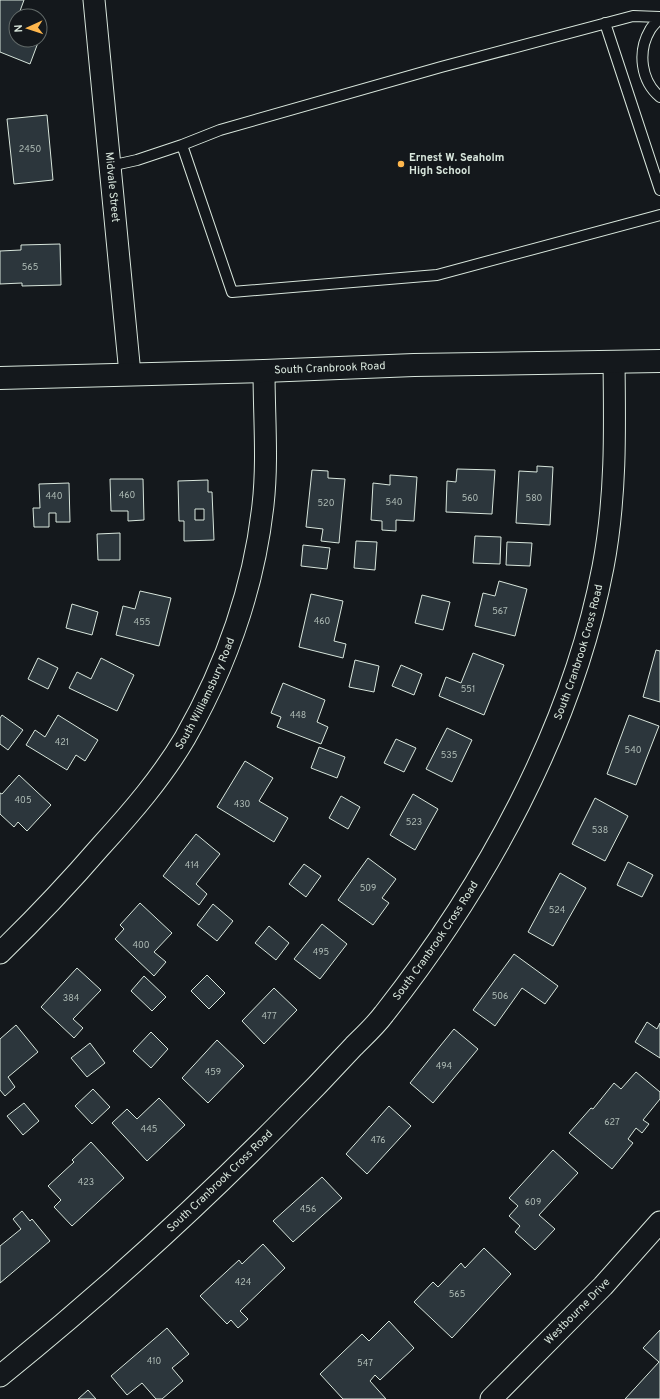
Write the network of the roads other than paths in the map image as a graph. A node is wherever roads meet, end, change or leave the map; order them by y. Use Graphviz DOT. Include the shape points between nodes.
graph roads {
  1 [pos="94,0"];
  2 [pos="660,18"];
  3 [pos="605,23"];
  4 [pos="660,97"];
  5 [pos="182,145"];
  6 [pos="110,166"];
  7 [pos="660,190"];
  8 [pos="660,215"];
  9 [pos="660,361"];
  10 [pos="614,363"];
  11 [pos="264,371"];
  12 [pos="130,374"];
  13 [pos="0,378"];
  14 [pos="0,953"];
  15 [pos="660,1222"];
  16 [pos="0,1376"];
  17 [pos="491,1399"];
  1 -- 6 [label="street, Midvale Street"];
  2 -- 3 [label="lane" via="633,16"];
  2 -- 4 [label="lane" via="650,30 642,62 646,79"];
  3 -- 5 [label="lane" via="220,130"];
  3 -- 7 [label="lane"];
  5 -- 6 [label="lane"];
  5 -- 8 [label="lane" via="232,292 437,275"];
  6 -- 12 [label="street, Midvale Street"];
  9 -- 10 [label="street, South Cranbrook Road"];
  10 -- 11 [label="street, South Cranbrook Road" via="414,365"];
  10 -- 16 [label="street, South Cranbrook Cross Road" via="611,511 592,614 574,676 543,754 498,845 446,930 382,1017 326,1077 238,1165 138,1259"];
  11 -- 12 [label="street, South Cranbrook Road"];
  11 -- 14 [label="street, South Williamsbury Road" via="265,468 258,539 240,615 206,698 184,739 142,800 82,868"];
  12 -- 13 [label="street, South Cranbrook Road"];
  15 -- 17 [label="street, Westbourne Drive" via="603,1286"];
}
